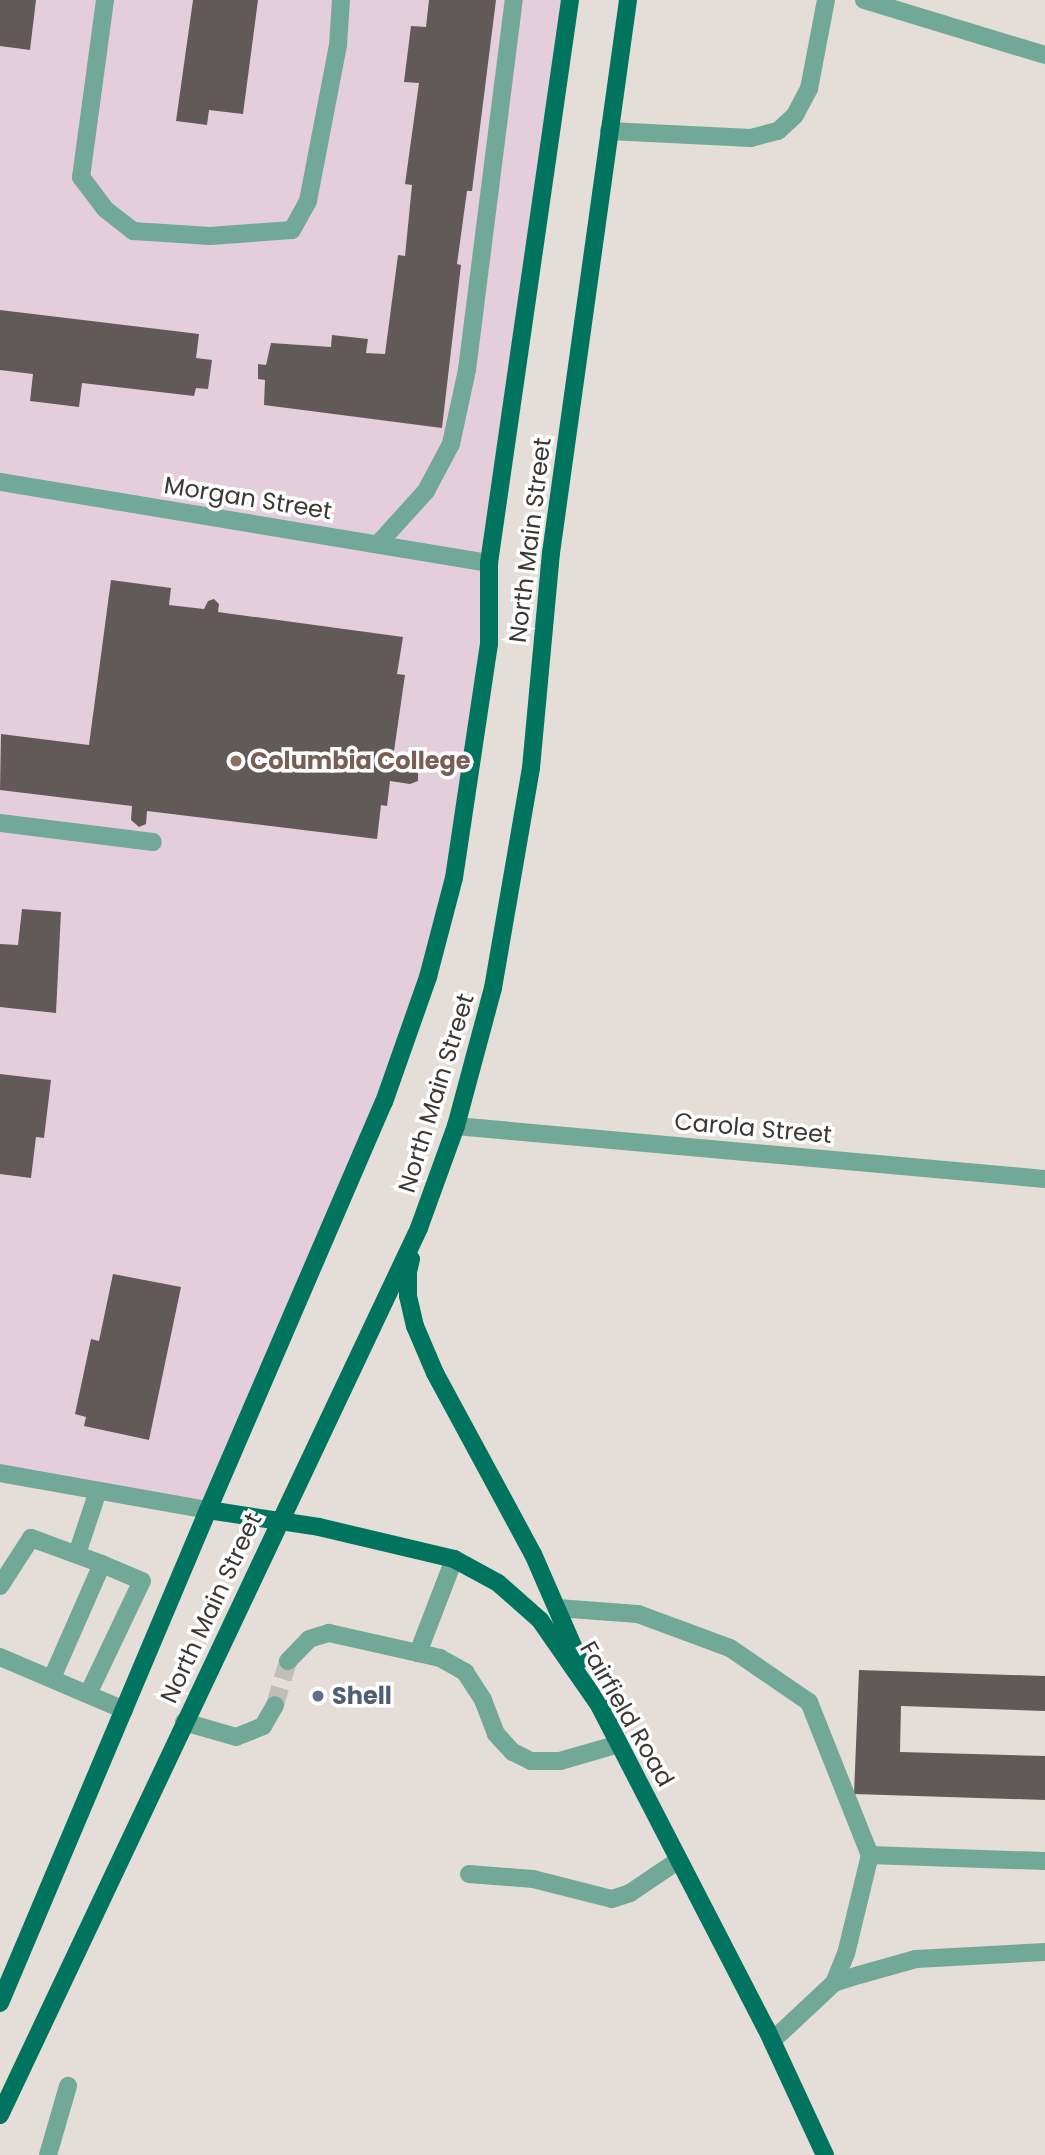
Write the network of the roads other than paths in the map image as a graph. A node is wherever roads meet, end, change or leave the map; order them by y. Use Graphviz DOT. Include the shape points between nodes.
graph roads {
  1 [pos="105,0"];
  2 [pos="341,0"];
  3 [pos="514,0"];
  4 [pos="570,0"];
  5 [pos="628,0"];
  6 [pos="826,0"];
  7 [pos="864,0"];
  8 [pos="1045,55"];
  9 [pos="610,131"];
  10 [pos="0,482"];
  11 [pos="378,544"];
  12 [pos="489,562"];
  13 [pos="0,823"];
  14 [pos="153,842"];
  15 [pos="456,1126"];
  16 [pos="1045,1179"];
  17 [pos="419,1228"];
  18 [pos="0,1474"];
  19 [pos="98,1491"];
  20 [pos="208,1510"];
  21 [pos="279,1521"];
  22 [pos="77,1554"];
  23 [pos="454,1559"];
  24 [pos="102,1564"];
  25 [pos="0,1586"];
  26 [pos="557,1608"];
  27 [pos="418,1653"];
  28 [pos="0,1657"];
  29 [pos="288,1661"];
  30 [pos="52,1678"];
  31 [pos="88,1695"];
  32 [pos="275,1705"];
  33 [pos="599,1705"];
  34 [pos="124,1710"];
  35 [pos="184,1722"];
  36 [pos="619,1744"];
  37 [pos="870,1855"];
  38 [pos="679,1860"];
  39 [pos="1045,1861"];
  40 [pos="469,1874"];
  41 [pos="1045,1952"];
  42 [pos="834,1983"];
  43 [pos="0,2003"];
  44 [pos="772,2040"];
  45 [pos="68,2086"];
  46 [pos="0,2115"];
  47 [pos="48,2155"];
  48 [pos="825,2155"];
  1 -- 2 [label="street" via="81,177 105,209 133,231 209,236 292,230 308,201 338,45"];
  3 -- 11 [label="street" via="467,370 451,444 426,491"];
  4 -- 12 [label="main road, North Main Street"];
  5 -- 9 [label="main road, North Main Street"];
  6 -- 9 [label="street" via="809,89 795,115 778,131 751,138"];
  7 -- 8 [label="street"];
  9 -- 15 [label="main road, North Main Street" via="551,553 531,768 493,988"];
  10 -- 11 [label="street, Morgan Street"];
  11 -- 12 [label="street, Morgan Street"];
  12 -- 20 [label="main road, North Main Street" via="489,644 454,878 428,977 384,1102"];
  13 -- 14 [label="street"];
  15 -- 16 [label="street, Carola Street"];
  15 -- 17 [label="main road, North Main Street"];
  17 -- 21 [label="main road, North Main Street"];
  17 -- 26 [label="main road" via="408,1272 415,1326"];
  18 -- 19 [label="street"];
  19 -- 20 [label="street"];
  19 -- 22 [label="street"];
  20 -- 21 [label="main road, Fairfield Road"];
  20 -- 34 [label="main road, North Main Street"];
  21 -- 23 [label="main road, Fairfield Road"];
  21 -- 35 [label="main road, North Main Street"];
  22 -- 24 [label="street"];
  22 -- 25 [label="street" via="31,1538"];
  23 -- 27 [label="street"];
  23 -- 33 [label="main road, Fairfield Road" via="498,1583 540,1620"];
  24 -- 30 [label="street"];
  24 -- 31 [label="street" via="142,1581"];
  26 -- 33 [label="main road"];
  26 -- 37 [label="street" via="638,1614 730,1647 809,1702"];
  27 -- 29 [label="street" via="329,1633 309,1639"];
  27 -- 36 [label="street" via="440,1658 465,1672 483,1700 496,1734 513,1752 531,1761 560,1761"];
  28 -- 30 [label="street"];
  30 -- 31 [label="street"];
  31 -- 34 [label="street"];
  32 -- 35 [label="street" via="263,1726 236,1737"];
  33 -- 36 [label="main road, Fairfield Road"];
  34 -- 43 [label="main road, North Main Street"];
  35 -- 46 [label="main road, North Main Street"];
  36 -- 38 [label="main road, Fairfield Road"];
  37 -- 39 [label="street"];
  37 -- 42 [label="street" via="846,1954"];
  38 -- 40 [label="street" via="630,1893 612,1899 533,1880"];
  38 -- 44 [label="main road, Fairfield Road"];
  41 -- 42 [label="street" via="916,1959"];
  42 -- 44 [label="street"];
  44 -- 48 [label="main road, Fairfield Road"];
  45 -- 47 [label="street"];
}
